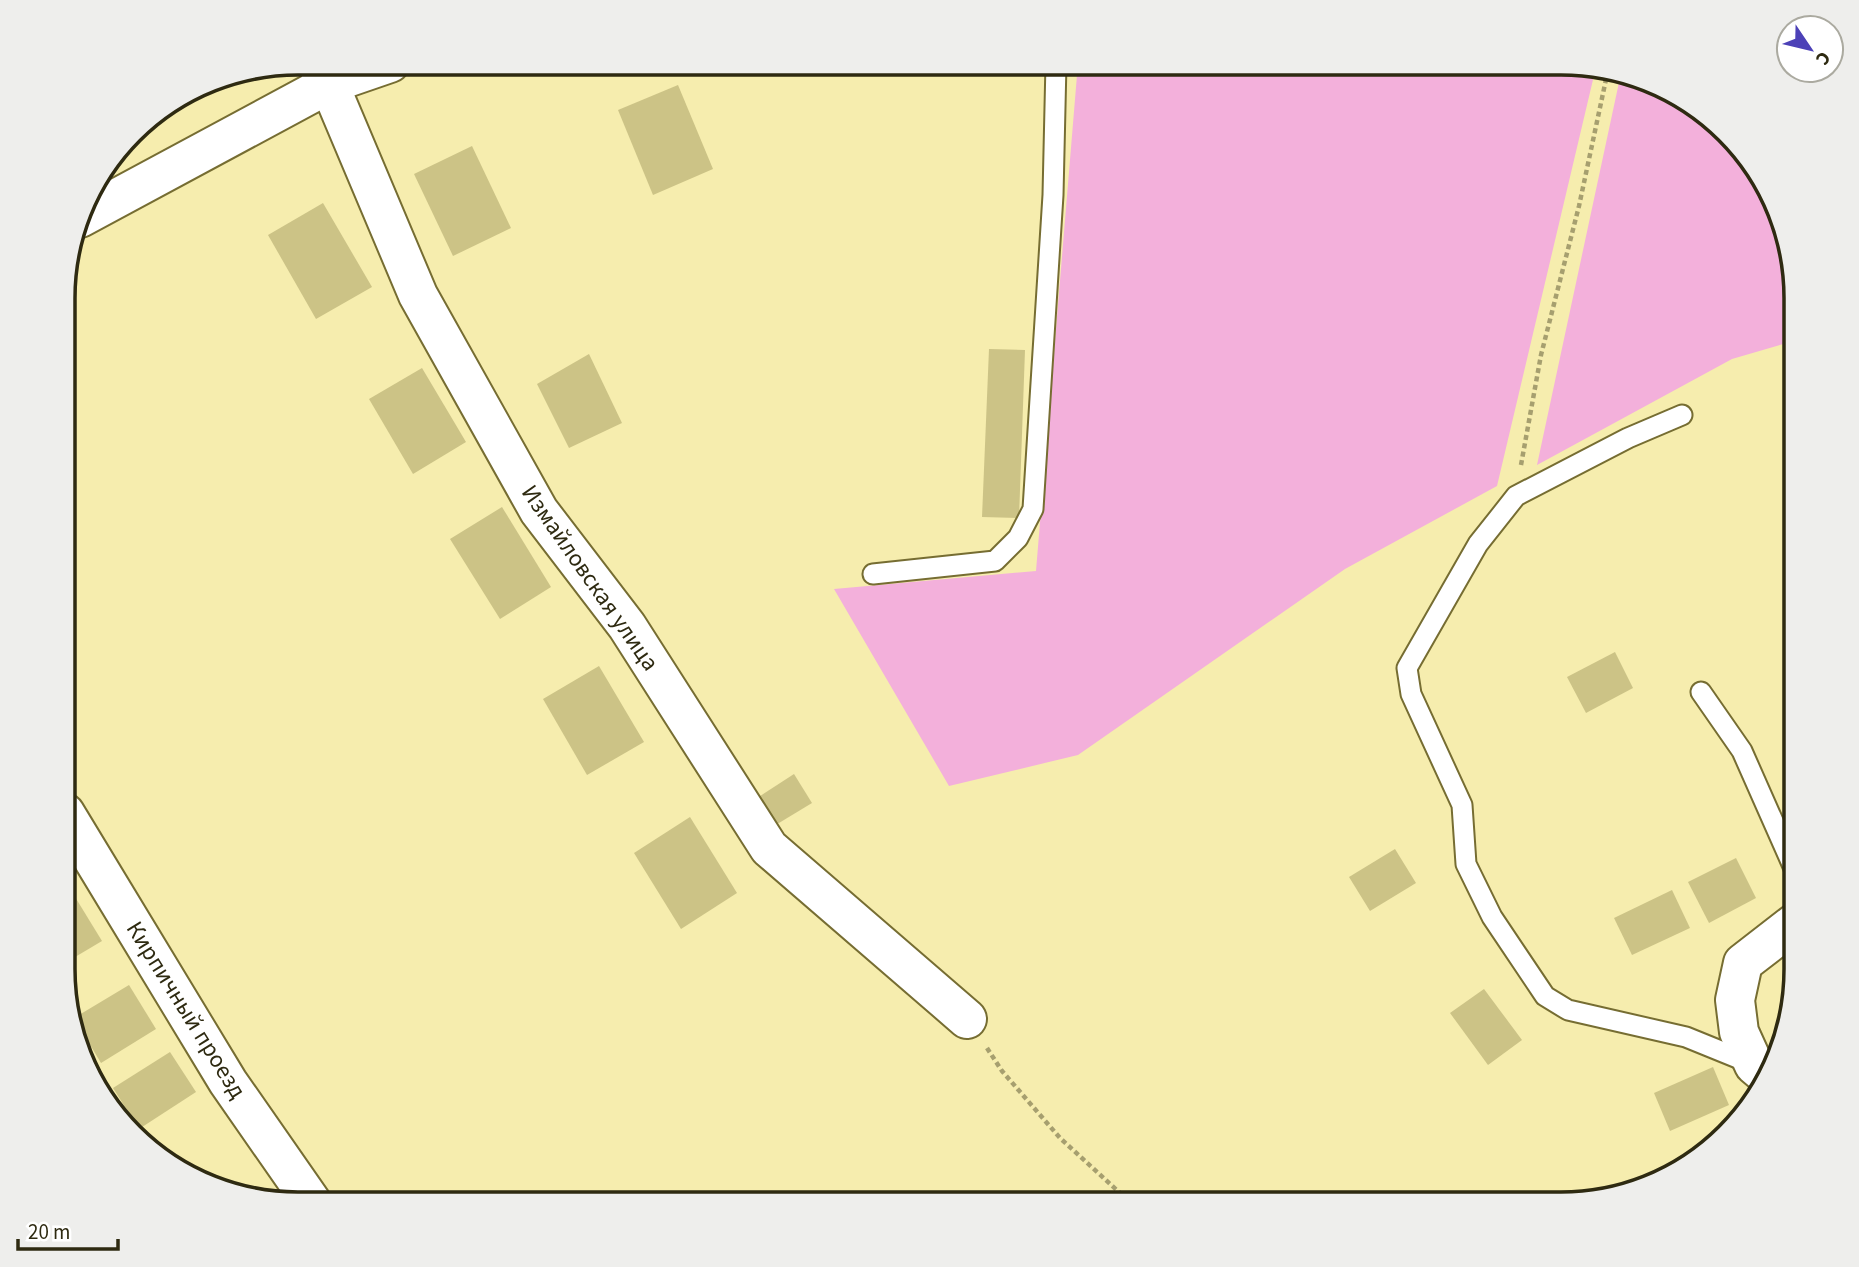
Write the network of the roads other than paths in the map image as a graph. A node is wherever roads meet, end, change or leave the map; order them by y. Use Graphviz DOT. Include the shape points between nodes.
graph roads {
  1 [pos="1056,75"];
  2 [pos="318,76"];
  3 [pos="324,76"];
  4 [pos="93,210"];
  5 [pos="1682,415"];
  6 [pos="873,574"];
  7 [pos="1701,692"];
  8 [pos="75,829"];
  9 [pos="1783,844"];
  10 [pos="1783,932"];
  11 [pos="967,1018"];
  12 [pos="1760,1069"];
  13 [pos="1760,1069"];
  14 [pos="305,1192"];
  1 -- 6 [label="lane" via="1054,195 1033,509 1018,538 995,561"];
  2 -- 4 [label="street"];
  3 -- 11 [label="street, Измайловская улица" via="418,295 539,511 627,626 769,848"];
  5 -- 12 [label="lane" via="1516,496 1478,544 1407,668 1411,694 1462,805 1466,863 1492,917 1545,996 1568,1010 1686,1037"];
  7 -- 9 [label="lane" via="1742,751"];
  8 -- 14 [label="street, Кирпичный проезд" via="229,1082"];
  10 -- 13 [label="street" via="1743,962 1735,1000 1739,1032"];
}
